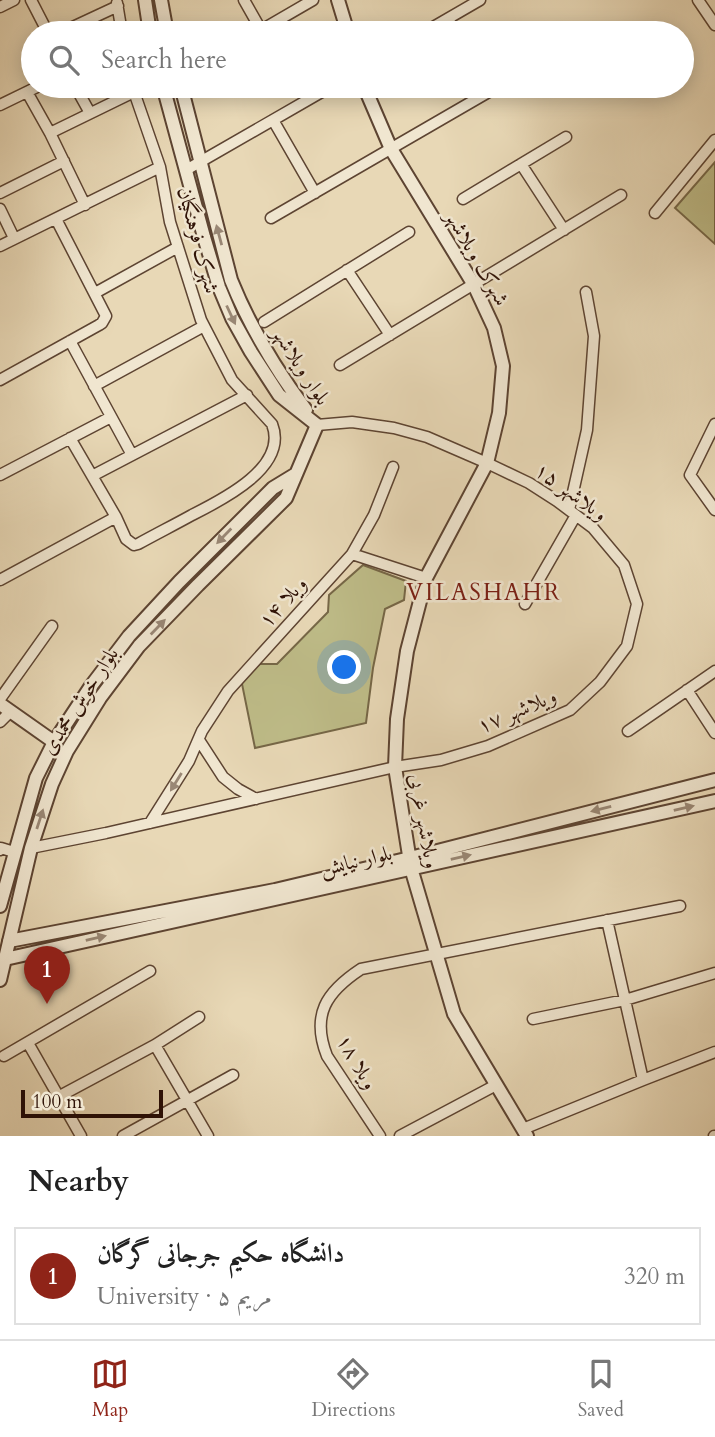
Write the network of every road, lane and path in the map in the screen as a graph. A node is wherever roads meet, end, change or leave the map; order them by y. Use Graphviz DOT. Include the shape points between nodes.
graph roads {
  1 [pos="14,0"];
  2 [pos="31,0"];
  3 [pos="145,0"];
  4 [pos="161,0"];
  5 [pos="244,0"];
  6 [pos="313,0"];
  7 [pos="338,0"];
  8 [pos="480,0"];
  9 [pos="698,0"];
  10 [pos="117,3"];
  11 [pos="0,8"];
  12 [pos="448,19"];
  13 [pos="42,21"];
  14 [pos="83,21"];
  15 [pos="120,21"];
  16 [pos="148,21"];
  17 [pos="165,21"];
  18 [pos="253,21"];
  19 [pos="277,21"];
  20 [pos="344,21"];
  21 [pos="444,21"];
  22 [pos="715,25"];
  23 [pos="21,95"];
  24 [pos="30,98"];
  25 [pos="82,98"];
  26 [pos="117,98"];
  27 [pos="136,98"];
  28 [pos="166,98"];
  29 [pos="184,98"];
  30 [pos="311,98"];
  31 [pos="369,98"];
  32 [pos="475,98"];
  33 [pos="0,105"];
  34 [pos="90,113"];
  35 [pos="273,120"];
  36 [pos="50,133"];
  37 [pos="566,137"];
  38 [pos="715,140"];
  39 [pos="391,149"];
  40 [pos="64,161"];
  41 [pos="201,162"];
  42 [pos="521,164"];
  43 [pos="160,167"];
  44 [pos="186,170"];
  45 [pos="0,193"];
  46 [pos="315,193"];
  47 [pos="621,195"];
  48 [pos="463,199"];
  49 [pos="85,205"];
  50 [pos="0,209"];
  51 [pos="654,213"];
  52 [pos="271,218"];
  53 [pos="56,219"];
  54 [pos="564,230"];
  55 [pos="409,232"];
  56 [pos="15,238"];
  57 [pos="0,246"];
  58 [pos="178,247"];
  59 [pos="347,270"];
  60 [pos="474,285"];
  61 [pos="586,292"];
  62 [pos="95,293"];
  63 [pos="264,323"];
  64 [pos="204,326"];
  65 [pos="390,335"];
  66 [pos="70,341"];
  67 [pos="340,365"];
  68 [pos="0,380"];
  69 [pos="94,386"];
  70 [pos="247,395"];
  71 [pos="111,417"];
  72 [pos="715,424"];
  73 [pos="317,425"];
  74 [pos="70,438"];
  75 [pos="132,455"];
  76 [pos="487,463"];
  77 [pos="393,467"];
  78 [pos="296,474"];
  79 [pos="0,475"];
  80 [pos="92,476"];
  81 [pos="715,510"];
  82 [pos="573,512"];
  83 [pos="116,517"];
  84 [pos="352,554"];
  85 [pos="183,578"];
  86 [pos="426,578"];
  87 [pos="0,580"];
  88 [pos="194,589"];
  89 [pos="525,604"];
  90 [pos="52,626"];
  91 [pos="627,646"];
  92 [pos="715,671"];
  93 [pos="687,690"];
  94 [pos="0,699"];
  95 [pos="5,708"];
  96 [pos="0,722"];
  97 [pos="714,728"];
  98 [pos="628,731"];
  99 [pos="199,740"];
  100 [pos="54,742"];
  101 [pos="395,767"];
  102 [pos="715,780"];
  103 [pos="647,798"];
  104 [pos="256,799"];
  105 [pos="715,801"];
  106 [pos="650,815"];
  107 [pos="150,823"];
  108 [pos="532,827"];
  109 [pos="534,841"];
  110 [pos="31,848"];
  111 [pos="0,850"];
  112 [pos="14,852"];
  113 [pos="411,863"];
  114 [pos="0,906"];
  115 [pos="680,906"];
  116 [pos="161,918"];
  117 [pos="607,919"];
  118 [pos="9,941"];
  119 [pos="437,955"];
  120 [pos="5,958"];
  121 [pos="150,971"];
  122 [pos="715,973"];
  123 [pos="0,980"];
  124 [pos="625,999"];
  125 [pos="199,1017"];
  126 [pos="533,1019"];
  127 [pos="27,1043"];
  128 [pos="155,1045"];
  129 [pos="715,1052"];
  130 [pos="4,1056"];
  131 [pos="233,1075"];
  132 [pos="643,1080"];
  133 [pos="496,1085"];
  134 [pos="58,1097"];
  135 [pos="187,1101"];
  136 [pos="525,1133"];
  137 [pos="80,1136"];
  138 [pos="123,1136"];
  139 [pos="208,1136"];
  140 [pos="380,1136"];
  141 [pos="400,1136"];
  1 -- 11 [label="street"];
  2 -- 13 [label="street"];
  3 -- 16 [label="street"];
  4 -- 17 [label="street"];
  5 -- 18 [label="street"];
  6 -- 19 [label="street"];
  7 -- 20 [label="street"];
  8 -- 12 [label="street"];
  9 -- 22 [label="street"];
  10 -- 14 [label="street"];
  10 -- 15 [label="street"];
  12 -- 21 [label="street"];
  23 -- 33 [label="street"];
  24 -- 36 [label="street"];
  25 -- 34 [label="street"];
  26 -- 34 [label="street"];
  27 -- 43 [label="street, شهرک فرهنگیان"];
  28 -- 44 [label="street, بلوار ویلاشهر"];
  29 -- 41 [label="street, بلوار ویلاشهر"];
  30 -- 35 [label="street"];
  31 -- 39 [label="street, شهرک ویلاشهر"];
  32 -- 39 [label="street"];
  34 -- 36 [label="street"];
  35 -- 41 [label="street"];
  35 -- 46 [label="street"];
  36 -- 40 [label="street"];
  37 -- 42 [label="street"];
  38 -- 51 [label="street"];
  39 -- 46 [label="street"];
  39 -- 60 [label="street, شهرک ویلاشهر"];
  40 -- 45 [label="street"];
  40 -- 49 [label="street"];
  41 -- 44 [label="street"];
  73 -- 41 [label="street, بلوار ویلاشهر, one-way" via="288,386 244,310 231,280"];
  42 -- 48 [label="street"];
  42 -- 54 [label="street"];
  43 -- 49 [label="street"];
  43 -- 58 [label="street, شهرک فرهنگیان"];
  44 -- 73 [label="street, بلوار ویلاشهر, one-way" via="219,288 232,318 279,395"];
  46 -- 52 [label="street"];
  47 -- 54 [label="street"];
  49 -- 53 [label="street"];
  50 -- 56 [label="street"];
  53 -- 56 [label="street"];
  53 -- 62 [label="street"];
  54 -- 60 [label="street"];
  55 -- 59 [label="street"];
  56 -- 57 [label="street"];
  58 -- 62 [label="street"];
  58 -- 64 [label="street, شهرک فرهنگیان"];
  59 -- 63 [label="street"];
  59 -- 65 [label="street"];
  60 -- 65 [label="street"];
  60 -- 76 [label="street, شهرک ویلاشهر" via="494,328 503,366 499,413"];
  61 -- 82 [label="street" via="594,336 587,430"];
  62 -- 66 [label="street" via="105,319"];
  64 -- 69 [label="street"];
  64 -- 70 [label="street, شهرک فرهنگیان" via="232,380"];
  65 -- 67 [label="street"];
  66 -- 68 [label="street"];
  66 -- 69 [label="street"];
  69 -- 71 [label="street"];
  70 -- 75 [label="street"];
  70 -- 83 [label="street, شهرک فرهنگیان" via="272,424 275,441 263,467 247,484 138,544 126,539"];
  71 -- 74 [label="street"];
  71 -- 75 [label="street"];
  72 -- 81 [label="street" via="690,475"];
  73 -- 76 [label="street, ویلاشهر ۱۵" via="352,422 394,428"];
  73 -- 78 [label="street"];
  74 -- 79 [label="street"];
  74 -- 80 [label="street"];
  75 -- 80 [label="street"];
  76 -- 82 [label="street, ویلاشهر ۱۵"];
  76 -- 86 [label="street, ویلاشهر غربی"];
  77 -- 84 [label="street, ۱۴ ویلا"];
  78 -- 85 [label="street, بلوار خوش محمدی, one-way" via="273,488"];
  78 -- 88 [label="street, بلوار خوش محمدی" via="286,498"];
  80 -- 83 [label="street"];
  82 -- 89 [label="street"];
  82 -- 91 [label="street, ویلاشهر ۱۵" via="624,565 637,604"];
  83 -- 87 [label="street"];
  84 -- 86 [label="street"];
  84 -- 99 [label="street, ۱۴ ویلا" via="228,691"];
  85 -- 88 [label="street"];
  85 -- 100 [label="street, بلوار خوش محمدی" via="129,635"];
  86 -- 101 [label="street, ویلاشهر غربی" via="407,651"];
  110 -- 88 [label="street, بلوار خوش محمدی, one-way" via="67,751 100,698 139,646"];
  90 -- 94 [label="street"];
  91 -- 101 [label="street, ویلاشهر ۱۷" via="600,682 570,710 488,746"];
  92 -- 93 [label="street"];
  93 -- 97 [label="street"];
  93 -- 98 [label="street"];
  95 -- 96 [label="street"];
  95 -- 100 [label="street"];
  99 -- 104 [label="street" via="223,777"];
  99 -- 107 [label="street, ۱۴ ویلا, one-way"];
  100 -- 112 [label="street, بلوار خوش محمدی" via="36,778"];
  101 -- 104 [label="street, ویلاشهر ۱۷"];
  101 -- 113 [label="street, ویلاشهر غربی"];
  102 -- 103 [label="street, بلوار نیایش"];
  103 -- 106 [label="street"];
  103 -- 108 [label="street, بلوار نیایش, one-way"];
  104 -- 107 [label="street, ویلاشهر ۱۷"];
  106 -- 105 [label="street, بلوار نیایش, one-way"];
  106 -- 109 [label="street, بلوار نیایش"];
  107 -- 110 [label="street, ویلاشهر ۱۷"];
  108 -- 109 [label="street"];
  108 -- 113 [label="street, بلوار نیایش"];
  113 -- 109 [label="street, بلوار نیایش, one-way"];
  110 -- 118 [label="street, بلوار خوش محمدی"];
  111 -- 112 [label="street"];
  112 -- 114 [label="street, بلوار خوش محمدی"];
  113 -- 116 [label="street, بلوار نیایش"];
  113 -- 119 [label="street, ویلاشهر غربی"];
  115 -- 117 [label="street"];
  116 -- 118 [label="street, بلوار نیایش"];
  120 -- 116 [label="street, بلوار نیایش, one-way"];
  117 -- 119 [label="street"];
  117 -- 124 [label="street"];
  118 -- 120 [label="street, بلوار خوش محمدی"];
  119 -- 133 [label="street, ویلاشهر غربی" via="454,1014"];
  119 -- 140 [label="street, ویلا ۱۸" via="361,970 339,986 322,1010 321,1042 327,1056"];
  120 -- 123 [label="street, بلوار خوش محمدی"];
  121 -- 127 [label="street"];
  122 -- 124 [label="street"];
  124 -- 126 [label="street"];
  124 -- 132 [label="street"];
  125 -- 128 [label="street"];
  127 -- 130 [label="street"];
  127 -- 134 [label="street"];
  128 -- 134 [label="street"];
  128 -- 135 [label="street"];
  129 -- 132 [label="street"];
  131 -- 135 [label="street"];
  132 -- 136 [label="street"];
  133 -- 136 [label="street, ویلاشهر غربی"];
  133 -- 141 [label="street"];
  134 -- 137 [label="street"];
  135 -- 138 [label="street"];
  135 -- 139 [label="street"];
}
